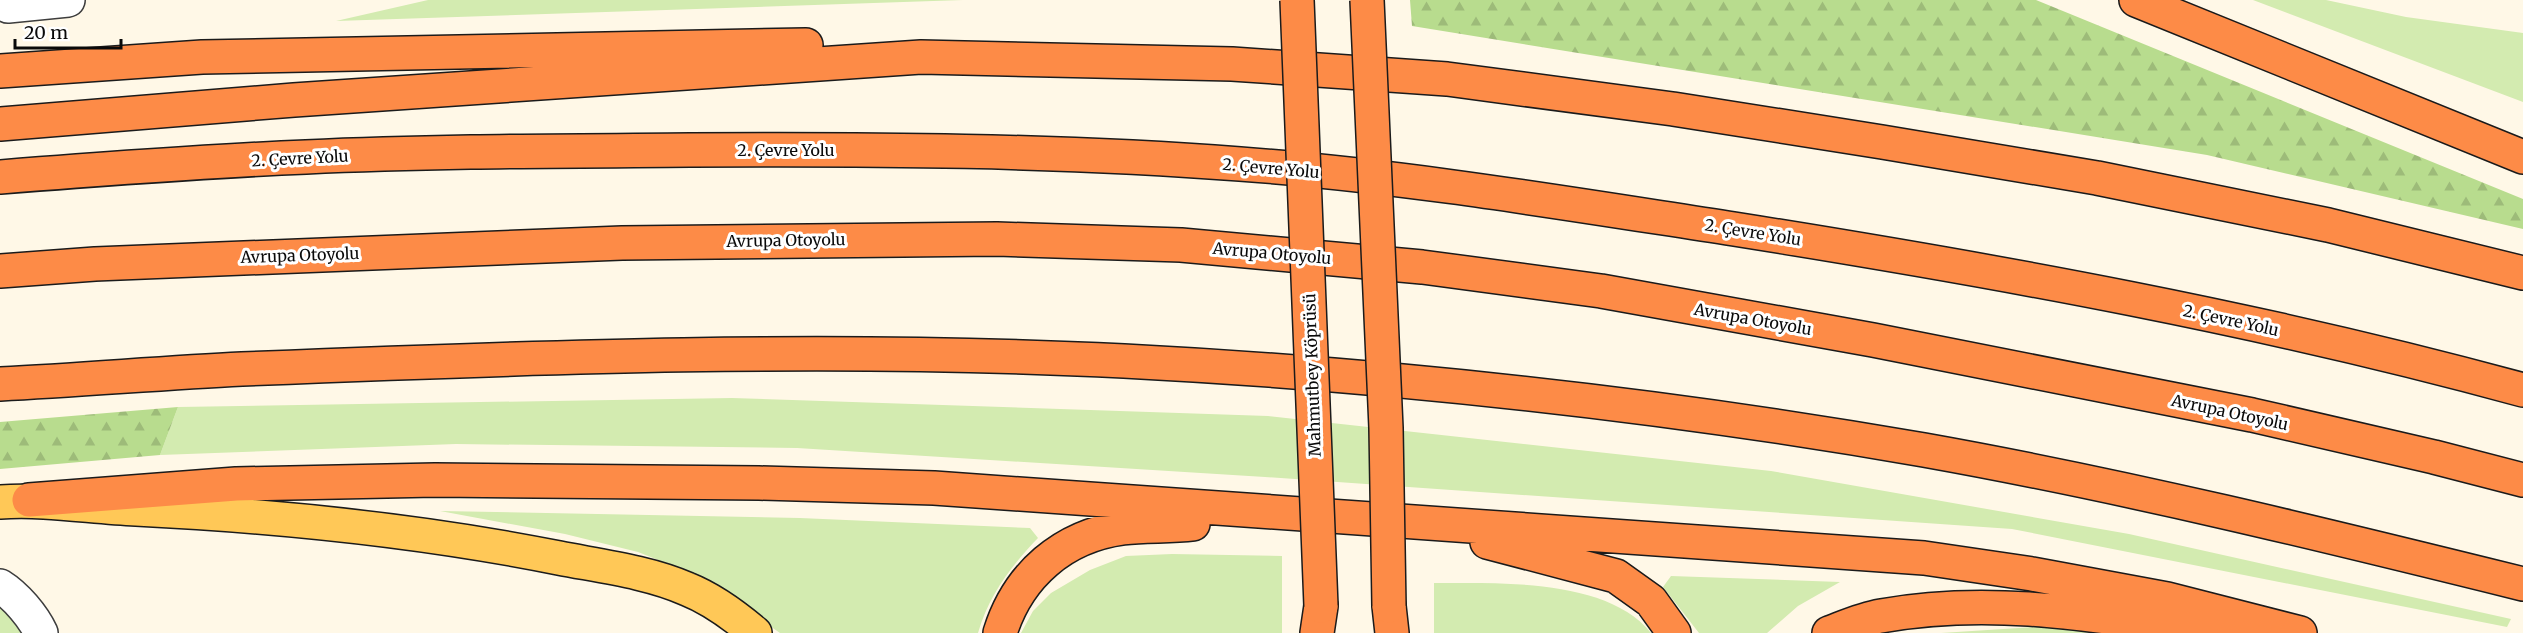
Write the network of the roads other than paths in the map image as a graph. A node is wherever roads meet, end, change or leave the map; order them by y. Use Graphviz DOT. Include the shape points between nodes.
graph roads {
  1 [pos="68,0"];
  2 [pos="1296,0"];
  3 [pos="1367,0"];
  4 [pos="2136,0"];
  5 [pos="0,1"];
  6 [pos="921,57"];
  7 [pos="0,70"];
  8 [pos="0,124"];
  9 [pos="2523,157"];
  10 [pos="0,177"];
  11 [pos="0,271"];
  12 [pos="2523,273"];
  13 [pos="0,384"];
  14 [pos="2523,390"];
  15 [pos="2523,480"];
  16 [pos="15,501"];
  17 [pos="1284,511"];
  18 [pos="1419,524"];
  19 [pos="2523,584"];
  20 [pos="0,586"];
  21 [pos="1319,624"];
  22 [pos="1389,624"];
  23 [pos="41,633"];
  24 [pos="755,633"];
  25 [pos="1000,633"];
  26 [pos="1674,633"];
  27 [pos="1828,633"];
  28 [pos="2219,633"];
  29 [pos="2300,633"];
  1 -- 5 [label="street" via="8,6"];
  2 -- 21 [label="highway, Mahmutbey Köprüsü, bridge"];
  3 -- 22 [label="highway, bridge" via="1386,428"];
  4 -- 9 [label="highway"];
  6 -- 7 [label="highway" via="816,45 664,47 202,57"];
  6 -- 8 [label="highway"];
  6 -- 12 [label="highway" via="1232,64 1447,79 1673,109 2097,178 2328,225"];
  10 -- 14 [label="highway, 2. Çevre Yolu" via="308,156 508,151 830,150 1240,164 1436,184 1949,263 2211,315"];
  11 -- 15 [label="highway, Avrupa Otoyolu" via="622,243 997,239 1181,245 1422,267 1601,291 2240,413"];
  13 -- 19 [label="highway" via="249,369 588,357 784,355 1126,361 1348,377 1708,417 1926,451 2199,505"];
  16 -- 17 [label="highway" via="236,484 604,480 934,488"];
  16 -- 24 [label="main road" via="359,526 489,544 638,574 687,589 733,615"];
  17 -- 18 [label="highway"];
  17 -- 25 [label="highway" via="1186,525 1121,528 1078,540 1047,560 1023,584 1006,612"];
  18 -- 26 [label="highway" via="1616,576 1651,601"];
  18 -- 29 [label="highway" via="1924,558 2167,599"];
  20 -- 23 [label="street"];
  27 -- 28 [label="highway" via="1879,616 2004,607 2073,611"];
}
